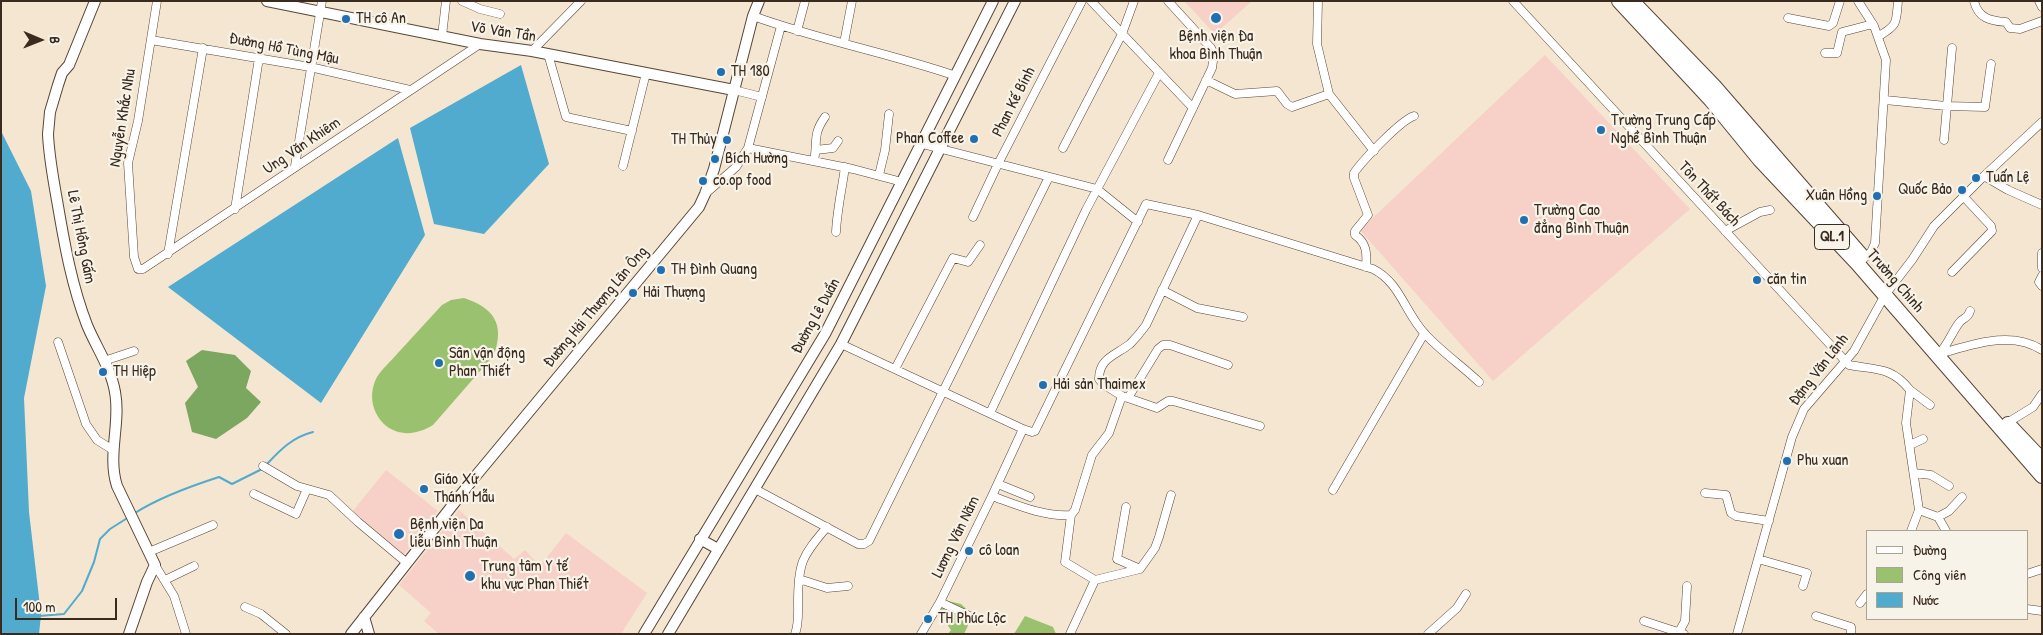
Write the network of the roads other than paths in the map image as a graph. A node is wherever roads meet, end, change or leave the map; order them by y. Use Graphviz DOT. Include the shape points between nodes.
graph roads {
  1 [pos="95,1"];
  2 [pos="157,1"];
  3 [pos="267,1"];
  4 [pos="446,1"];
  5 [pos="462,1"];
  6 [pos="581,1"];
  7 [pos="759,1"];
  8 [pos="805,1"];
  9 [pos="852,1"];
  10 [pos="993,1"];
  11 [pos="1015,1"];
  12 [pos="1082,1"];
  13 [pos="1090,1"];
  14 [pos="1134,1"];
  15 [pos="1168,1"];
  16 [pos="1318,1"];
  17 [pos="1513,1"];
  18 [pos="1619,1"];
  19 [pos="1632,1"];
  20 [pos="1840,1"];
  21 [pos="1858,1"];
  22 [pos="1898,1"];
  23 [pos="1974,1"];
  24 [pos="2039,1"];
  25 [pos="321,6"];
  26 [pos="2042,7"];
  27 [pos="500,14"];
  28 [pos="753,16"];
  29 [pos="1788,18"];
  30 [pos="2042,21"];
  31 [pos="1873,24"];
  32 [pos="1832,25"];
  33 [pos="781,26"];
  34 [pos="797,31"];
  35 [pos="1842,32"];
  36 [pos="1122,34"];
  37 [pos="442,36"];
  38 [pos="1879,36"];
  39 [pos="151,40"];
  40 [pos="480,44"];
  41 [pos="844,44"];
  42 [pos="203,48"];
  43 [pos="1952,48"];
  44 [pos="532,52"];
  45 [pos="1825,53"];
  46 [pos="548,54"];
  47 [pos="259,58"];
  48 [pos="1991,64"];
  49 [pos="310,67"];
  50 [pos="646,73"];
  51 [pos="1159,73"];
  52 [pos="956,76"];
  53 [pos="1206,80"];
  54 [pos="410,90"];
  55 [pos="734,90"];
  56 [pos="1330,94"];
  57 [pos="762,97"];
  58 [pos="1885,100"];
  59 [pos="1946,106"];
  60 [pos="1193,108"];
  61 [pos="889,114"];
  62 [pos="1414,116"];
  63 [pos="825,117"];
  64 [pos="2042,122"];
  65 [pos="632,131"];
  66 [pos="1944,140"];
  67 [pos="838,141"];
  68 [pos="922,144"];
  69 [pos="748,148"];
  70 [pos="939,148"];
  71 [pos="1063,148"];
  72 [pos="816,150"];
  73 [pos="1374,151"];
  74 [pos="1168,160"];
  75 [pos="814,161"];
  76 [pos="998,164"];
  77 [pos="295,166"];
  78 [pos="624,166"];
  79 [pos="845,168"];
  80 [pos="879,175"];
  81 [pos="1984,176"];
  82 [pos="1049,177"];
  83 [pos="902,182"];
  84 [pos="1097,190"];
  85 [pos="706,194"];
  86 [pos="1964,197"];
  87 [pos="2042,205"];
  88 [pos="235,209"];
  89 [pos="1770,210"];
  90 [pos="1198,215"];
  91 [pos="973,217"];
  92 [pos="1138,222"];
  93 [pos="1725,230"];
  94 [pos="836,232"];
  95 [pos="980,245"];
  96 [pos="2042,253"];
  97 [pos="168,254"];
  98 [pos="1861,261"];
  99 [pos="1366,267"];
  100 [pos="2042,268"];
  101 [pos="138,269"];
  102 [pos="1952,272"];
  103 [pos="2042,276"];
  104 [pos="2042,286"];
  105 [pos="1162,290"];
  106 [pos="1888,293"];
  107 [pos="1970,311"];
  108 [pos="1243,317"];
  109 [pos="825,334"];
  110 [pos="1424,334"];
  111 [pos="58,342"];
  112 [pos="841,344"];
  113 [pos="1944,350"];
  114 [pos="2042,350"];
  115 [pos="134,351"];
  116 [pos="104,361"];
  117 [pos="1845,361"];
  118 [pos="1228,365"];
  119 [pos="895,369"];
  120 [pos="1479,382"];
  121 [pos="1910,390"];
  122 [pos="942,391"];
  123 [pos="2042,394"];
  124 [pos="1125,397"];
  125 [pos="1930,405"];
  126 [pos="990,413"];
  127 [pos="2007,423"];
  128 [pos="1260,426"];
  129 [pos="1023,429"];
  130 [pos="1923,439"];
  131 [pos="1910,445"];
  132 [pos="113,450"];
  133 [pos="2042,460"];
  134 [pos="263,466"];
  135 [pos="1914,473"];
  136 [pos="2042,476"];
  137 [pos="998,484"];
  138 [pos="1949,486"];
  139 [pos="307,489"];
  140 [pos="754,489"];
  141 [pos="1333,490"];
  142 [pos="1706,493"];
  143 [pos="254,494"];
  144 [pos="1171,495"];
  145 [pos="992,496"];
  146 [pos="1030,496"];
  147 [pos="1962,497"];
  148 [pos="1126,507"];
  149 [pos="1919,510"];
  150 [pos="1071,516"];
  151 [pos="1938,518"];
  152 [pos="1769,521"];
  153 [pos="213,525"];
  154 [pos="826,527"];
  155 [pos="1911,530"];
  156 [pos="1945,530"];
  157 [pos="700,539"];
  158 [pos="718,549"];
  159 [pos="150,552"];
  160 [pos="1758,559"];
  161 [pos="407,563"];
  162 [pos="155,565"];
  163 [pos="194,566"];
  164 [pos="1140,569"];
  165 [pos="2042,570"];
  166 [pos="2028,574"];
  167 [pos="164,580"];
  168 [pos="799,580"];
  169 [pos="1095,580"];
  170 [pos="848,586"];
  171 [pos="1687,586"];
  172 [pos="1803,586"];
  173 [pos="1466,594"];
  174 [pos="1866,595"];
  175 [pos="940,602"];
  176 [pos="1860,603"];
  177 [pos="246,607"];
  178 [pos="2028,609"];
  179 [pos="2042,611"];
  180 [pos="1816,616"];
  181 [pos="364,617"];
  182 [pos="978,620"];
  183 [pos="1644,621"];
  184 [pos="1682,633"];
  185 [pos="129,634"];
  186 [pos="186,634"];
  187 [pos="286,634"];
  188 [pos="351,634"];
  189 [pos="369,634"];
  190 [pos="644,634"];
  191 [pos="668,634"];
  192 [pos="795,634"];
  193 [pos="922,634"];
  194 [pos="1070,634"];
  195 [pos="1428,634"];
  196 [pos="1737,634"];
  197 [pos="1852,634"];
  1 -- 116 [label="street, Lê Thị Hồng Gấm" via="58,85 48,134 70,275 87,325"];
  2 -- 39 [label="street, Nguyễn Khắc Nhu"];
  3 -- 25 [label="street, Võ Văn Tần"];
  4 -- 37 [label="street"];
  5 -- 27 [label="street"];
  6 -- 44 [label="street"];
  7 -- 28 [label="street, Đường Hải Thượng Lãn Ông"];
  8 -- 34 [label="street"];
  9 -- 41 [label="street"];
  10 -- 52 [label="street, Đường Lê Duẩn"];
  11 -- 70 [label="street, Đường Lê Duẩn"];
  12 -- 76 [label="street, Phan Kế Bính"];
  13 -- 36 [label="street"];
  14 -- 36 [label="street"];
  15 -- 53 [label="street" via="1211,48 1214,60"];
  16 -- 56 [label="street" via="1317,44"];
  17 -- 93 [label="street, Tôn Thất Bách"];
  18 -- 98 [label="highway, Trường Chinh / QL.1" via="1705,94 1760,160"];
  19 -- 98 [label="highway, Trường Chinh / QL.1" via="1714,86"];
  20 -- 32 [label="street"];
  21 -- 31 [label="street"];
  22 -- 38 [label="street" via="1895,25"];
  23 -- 30 [label="street" via="1984,18 2006,22 2013,29"];
  24 -- 26 [label="street"];
  25 -- 37 [label="street, Võ Văn Tần"];
  25 -- 49 [label="street"];
  28 -- 33 [label="street"];
  28 -- 55 [label="street, Đường Hải Thượng Lãn Ông"];
  29 -- 32 [label="street"];
  31 -- 35 [label="street"];
  31 -- 38 [label="street"];
  32 -- 35 [label="street"];
  33 -- 34 [label="street"];
  33 -- 57 [label="street"];
  34 -- 41 [label="street"];
  35 -- 45 [label="street" via="1838,52"];
  36 -- 51 [label="street"];
  36 -- 71 [label="street"];
  37 -- 40 [label="street, Võ Văn Tần"];
  38 -- 58 [label="street" via="1886,60"];
  39 -- 42 [label="street, Đường Hồ Tùng Mậu"];
  39 -- 101 [label="street, Nguyễn Khắc Nhu" via="128,169 134,257"];
  40 -- 44 [label="street, Võ Văn Tần"];
  40 -- 54 [label="street, Ung Văn Khiêm"];
  41 -- 52 [label="street"];
  42 -- 47 [label="street, Đường Hồ Tùng Mậu"];
  42 -- 97 [label="street"];
  43 -- 59 [label="street"];
  44 -- 46 [label="street, Võ Văn Tần"];
  46 -- 50 [label="street, Võ Văn Tần"];
  46 -- 65 [label="street" via="566,116"];
  47 -- 49 [label="street, Đường Hồ Tùng Mậu"];
  47 -- 88 [label="street"];
  48 -- 59 [label="street" via="1985,107"];
  49 -- 54 [label="street, Đường Hồ Tùng Mậu"];
  49 -- 77 [label="street"];
  50 -- 55 [label="street, Võ Văn Tần"];
  50 -- 65 [label="street"];
  51 -- 60 [label="street"];
  51 -- 84 [label="street"];
  52 -- 68 [label="street, Đường Lê Duẩn"];
  53 -- 56 [label="street" via="1235,94 1277,91 1292,107"];
  53 -- 60 [label="street"];
  54 -- 77 [label="street, Ung Văn Khiêm"];
  55 -- 57 [label="street"];
  55 -- 85 [label="street, Đường Hải Thượng Lãn Ông"];
  56 -- 73 [label="street"];
  57 -- 69 [label="street"];
  58 -- 59 [label="street"];
  58 -- 98 [label="street" via="1875,244"];
  59 -- 66 [label="street"];
  60 -- 74 [label="street"];
  61 -- 80 [label="street"];
  62 -- 73 [label="street"];
  63 -- 72 [label="street" via="816,132"];
  64 -- 81 [label="street, Đặng Văn Lãnh"];
  65 -- 78 [label="street"];
  67 -- 72 [label="street" via="833,148"];
  68 -- 70 [label="street"];
  68 -- 83 [label="street, Đường Lê Duẩn"];
  69 -- 75 [label="street"];
  69 -- 85 [label="street" via="736,167"];
  70 -- 76 [label="street"];
  70 -- 112 [label="street, Đường Lê Duẩn"];
  72 -- 75 [label="street"];
  73 -- 99 [label="street" via="1354,176 1368,215 1355,231 1367,252"];
  75 -- 79 [label="street"];
  76 -- 82 [label="street"];
  76 -- 91 [label="street, Phan Kế Bính"];
  77 -- 88 [label="street, Ung Văn Khiêm"];
  79 -- 80 [label="street"];
  79 -- 94 [label="street"];
  80 -- 83 [label="street"];
  81 -- 86 [label="street, Đặng Văn Lãnh"];
  81 -- 87 [label="street"];
  82 -- 84 [label="street"];
  82 -- 122 [label="street"];
  83 -- 109 [label="street, Đường Lê Duẩn"];
  84 -- 92 [label="street"];
  84 -- 126 [label="street"];
  85 -- 161 [label="street, Đường Hải Thượng Lãn Ông" via="693,215"];
  86 -- 102 [label="street" via="1992,231"];
  86 -- 106 [label="street, Đặng Văn Lãnh" via="1934,226"];
  88 -- 97 [label="street, Ung Văn Khiêm"];
  89 -- 93 [label="street"];
  90 -- 92 [label="street" via="1146,204"];
  90 -- 99 [label="street"];
  90 -- 105 [label="street"];
  92 -- 129 [label="street" via="1037,429 1032,432"];
  93 -- 117 [label="street, Tôn Thất Bách"];
  95 -- 119 [label="street" via="968,262 953,258"];
  96 -- 100 [label="street"];
  97 -- 101 [label="street, Ung Văn Khiêm"];
  98 -- 106 [label="highway, Trường Chinh / QL.1"];
  99 -- 110 [label="street" via="1384,274 1394,285"];
  103 -- 104 [label="street" via="2039,282"];
  105 -- 108 [label="street" via="1197,308"];
  105 -- 124 [label="street" via="1138,336 1102,364 1099,379"];
  106 -- 113 [label="highway, Trường Chinh / QL.1"];
  106 -- 117 [label="street, Đặng Văn Lãnh"];
  106 -- 136 [label="highway, Trường Chinh / QL.1"];
  107 -- 113 [label="street"];
  109 -- 112 [label="street"];
  109 -- 157 [label="street, Đường Lê Duẩn"];
  110 -- 120 [label="street"];
  110 -- 141 [label="street"];
  111 -- 132 [label="street" via="86,424 97,440"];
  112 -- 119 [label="street"];
  112 -- 140 [label="street, Đường Lê Duẩn"];
  113 -- 114 [label="street" via="2021,340"];
  113 -- 127 [label="highway, Trường Chinh / QL.1"];
  115 -- 116 [label="street"];
  116 -- 132 [label="street, Lê Thị Hồng Gấm" via="117,404"];
  117 -- 121 [label="street" via="1849,365 1882,369"];
  117 -- 152 [label="street, Đặng Văn Lãnh" via="1799,417"];
  118 -- 124 [label="street" via="1163,345"];
  119 -- 122 [label="street"];
  121 -- 125 [label="street"];
  121 -- 131 [label="street" via="1906,415"];
  122 -- 126 [label="street"];
  122 -- 154 [label="street" via="869,541 858,544"];
  123 -- 127 [label="street" via="2033,407"];
  124 -- 128 [label="street" via="1156,408 1173,401"];
  124 -- 150 [label="street" via="1109,433 1092,455"];
  126 -- 129 [label="street"];
  127 -- 133 [label="highway, Trường Chinh / QL.1"];
  129 -- 137 [label="street"];
  130 -- 131 [label="street"];
  131 -- 135 [label="street"];
  132 -- 159 [label="street, Lê Thị Hồng Gấm" via="113,475"];
  134 -- 139 [label="street"];
  135 -- 138 [label="street" via="1931,475"];
  135 -- 149 [label="street"];
  137 -- 145 [label="street"];
  137 -- 146 [label="street"];
  139 -- 143 [label="street" via="296,514"];
  139 -- 161 [label="street" via="329,494"];
  140 -- 154 [label="street"];
  140 -- 158 [label="street, Đường Lê Duẩn"];
  142 -- 152 [label="street" via="1726,495 1731,513 1736,516"];
  144 -- 164 [label="street" via="1157,543"];
  145 -- 150 [label="street, Lương Văn Năm" via="1028,509"];
  145 -- 175 [label="street, Lương Văn Năm"];
  147 -- 151 [label="street"];
  148 -- 164 [label="street" via="1117,559"];
  149 -- 151 [label="street"];
  149 -- 155 [label="street"];
  150 -- 169 [label="street" via="1065,562"];
  151 -- 156 [label="street"];
  152 -- 160 [label="street, Đặng Văn Lãnh"];
  153 -- 159 [label="street"];
  154 -- 168 [label="street" via="804,554"];
  157 -- 158 [label="street"];
  157 -- 190 [label="street, Đường Lê Duẩn"];
  158 -- 191 [label="street, Đường Lê Duẩn"];
  159 -- 162 [label="street, Lê Thị Hồng Gấm"];
  160 -- 172 [label="street" via="1807,573"];
  160 -- 196 [label="street, Đặng Văn Lãnh"];
  161 -- 181 [label="street, Đường Hải Thượng Lãn Ông"];
  162 -- 167 [label="street"];
  162 -- 185 [label="street"];
  163 -- 167 [label="street"];
  164 -- 169 [label="street"];
  165 -- 166 [label="street"];
  167 -- 186 [label="street" via="174,596"];
  168 -- 170 [label="street" via="827,588"];
  168 -- 192 [label="street"];
  169 -- 194 [label="street"];
  171 -- 184 [label="street"];
  173 -- 195 [label="street" via="1457,608"];
  174 -- 176 [label="street"];
  175 -- 182 [label="street"];
  175 -- 193 [label="street, Lương Văn Năm"];
  177 -- 187 [label="street" via="261,614"];
  178 -- 179 [label="street"];
  180 -- 197 [label="street" via="1851,627"];
  181 -- 188 [label="street, Đường Hải Thượng Lãn Ông"];
  181 -- 189 [label="street"];
  183 -- 184 [label="street"];
}
